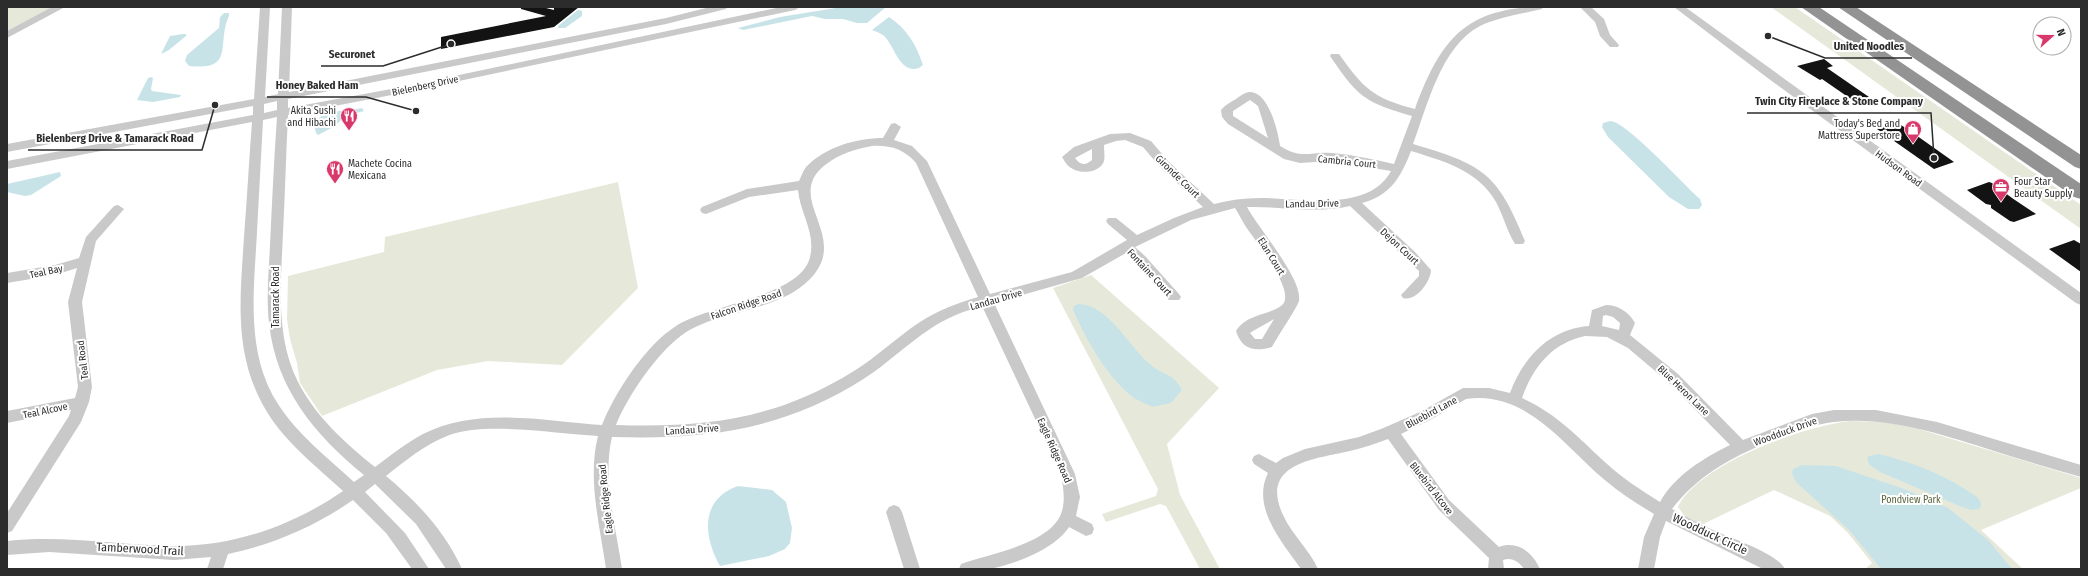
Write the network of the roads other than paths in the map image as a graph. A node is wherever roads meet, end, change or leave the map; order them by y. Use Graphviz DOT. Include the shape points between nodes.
graph roads {
  1 [pos="60,7"];
  2 [pos="265,7"];
  3 [pos="287,7"];
  4 [pos="722,7"];
  5 [pos="796,7"];
  6 [pos="1538,7"];
  7 [pos="1585,7"];
  8 [pos="1679,7"];
  9 [pos="1809,7"];
  10 [pos="1846,7"];
  11 [pos="1861,7"];
  12 [pos="7,35"];
  13 [pos="1614,45"];
  14 [pos="1335,56"];
  15 [pos="284,96"];
  16 [pos="260,100"];
  17 [pos="283,112"];
  18 [pos="1420,114"];
  19 [pos="258,116"];
  20 [pos="2022,124"];
  21 [pos="895,127"];
  22 [pos="887,142"];
  23 [pos="1098,143"];
  24 [pos="1407,146"];
  25 [pos="7,148"];
  26 [pos="1275,148"];
  27 [pos="2081,163"];
  28 [pos="7,165"];
  29 [pos="1398,169"];
  30 [pos="802,185"];
  31 [pos="2081,193"];
  32 [pos="1352,201"];
  33 [pos="1239,203"];
  34 [pos="118,209"];
  35 [pos="1212,209"];
  36 [pos="706,210"];
  37 [pos="1112,220"];
  38 [pos="1519,241"];
  39 [pos="1131,244"];
  40 [pos="84,261"];
  41 [pos="7,278"];
  42 [pos="1408,295"];
  43 [pos="1174,297"];
  44 [pos="2081,300"];
  45 [pos="986,301"];
  46 [pos="1286,310"];
  47 [pos="1595,330"];
  48 [pos="1623,337"];
  49 [pos="1514,400"];
  50 [pos="82,402"];
  51 [pos="7,417"];
  52 [pos="608,430"];
  53 [pos="1391,432"];
  54 [pos="1741,447"];
  55 [pos="1259,460"];
  56 [pos="2081,471"];
  57 [pos="1278,472"];
  58 [pos="376,475"];
  59 [pos="354,491"];
  60 [pos="1663,511"];
  61 [pos="894,512"];
  62 [pos="1068,519"];
  63 [pos="7,526"];
  64 [pos="1086,529"];
  65 [pos="7,548"];
  66 [pos="222,548"];
  67 [pos="1497,562"];
  68 [pos="215,569"];
  69 [pos="421,569"];
  70 [pos="454,569"];
  71 [pos="614,569"];
  72 [pos="912,569"];
  73 [pos="967,569"];
  74 [pos="1310,569"];
  75 [pos="1532,569"];
  76 [pos="1646,569"];
  77 [pos="1777,569"];
  1 -- 12 [label="street"];
  2 -- 16 [label="street"];
  3 -- 15 [label="street, Tamarack Road"];
  4 -- 15 [label="street, Bielenberg Drive" via="666,21"];
  5 -- 17 [label="street, Bielenberg Drive" via="402,90"];
  6 -- 18 [label="street, Landau Drive" via="1481,22 1462,33 1442,60"];
  7 -- 13 [label="street" via="1600,21 1605,36"];
  8 -- 44 [label="street, Hudson Road"];
  9 -- 31 [label="highway"];
  10 -- 20 [label="highway"];
  11 -- 20 [label="highway" via="1967,80"];
  14 -- 18 [label="street" via="1359,88 1371,98"];
  15 -- 16 [label="street, Bielenberg Drive"];
  15 -- 17 [label="street, Tamarack Road"];
  16 -- 19 [label="street"];
  16 -- 25 [label="street, Bielenberg Drive"];
  17 -- 19 [label="street, Bielenberg Drive"];
  17 -- 58 [label="street, Tamarack Road" via="274,300 276,341 291,384 306,410 335,441"];
  18 -- 24 [label="street, Landau Drive"];
  19 -- 28 [label="street, Bielenberg Drive"];
  19 -- 59 [label="street" via="246,301 250,348 264,392 281,421 318,460"];
  20 -- 27 [label="highway"];
  21 -- 22 [label="street"];
  22 -- 30 [label="street" via="857,145 829,156 809,171"];
  22 -- 45 [label="street" via="907,148 921,161"];
  23 -- 35 [label="street, Gironde Court" via="1126,136 1147,144 1164,164"];
  24 -- 29 [label="street, Landau Drive"];
  24 -- 38 [label="street" via="1461,164 1486,179 1497,192"];
  26 -- 26 [label="street, Cambria Court" via="1273,134 1260,102 1250,95 1227,110 1228,118"];
  26 -- 29 [label="street, Cambria Court" via="1288,156 1300,159 1330,157 1372,162"];
  29 -- 32 [label="street, Landau Drive" via="1381,191"];
  30 -- 36 [label="street" via="747,193"];
  30 -- 52 [label="street, Falcon Ridge Road" via="819,248 817,258 806,274 796,284 773,296 689,324 675,333 662,345 630,387"];
  32 -- 33 [label="street, Landau Drive" via="1309,205"];
  32 -- 42 [label="street, Dejon Court" via="1425,270 1425,278"];
  33 -- 35 [label="street, Landau Drive"];
  33 -- 46 [label="street, Elan Court" via="1250,224 1281,267 1292,293 1292,302"];
  34 -- 40 [label="street, Teal Road" via="90,240"];
  35 -- 39 [label="street, Landau Drive" via="1175,222"];
  37 -- 39 [label="street, Fontaine Court"];
  39 -- 43 [label="street, Fontaine Court"];
  39 -- 45 [label="street, Landau Drive" via="1076,275"];
  40 -- 41 [label="street, Teal Bay" via="55,270"];
  40 -- 50 [label="street, Teal Road" via="75,302 85,387"];
  45 -- 52 [label="street, Landau Drive" via="935,320 846,383 800,405 774,414 708,430"];
  45 -- 62 [label="street, Eagle Ridge Road" via="1068,474 1073,490"];
  47 -- 48 [label="street, Blue Heron Lane"];
  47 -- 48 [label="street" via="1597,314 1606,309 1611,310 1628,323"];
  47 -- 49 [label="street, Blue Heron Lane" via="1569,335 1541,352 1524,374"];
  48 -- 54 [label="street, Blue Heron Lane" via="1679,383"];
  49 -- 53 [label="street, Bluebird Lane" via="1485,392 1464,394 1411,424"];
  49 -- 60 [label="street, Bluebird Lane" via="1547,418 1611,478"];
  50 -- 51 [label="street, Teal Alcove"];
  50 -- 63 [label="street, Teal Road" via="76,418"];
  52 -- 58 [label="street, Landau Drive" via="465,424 426,439"];
  52 -- 71 [label="street, Eagle Ridge Road" via="600,461"];
  53 -- 57 [label="street, Bluebird Lane" via="1298,458 1287,463"];
  53 -- 67 [label="street, Bluebird Alcove" via="1444,505"];
  54 -- 56 [label="street, Woodduck Drive" via="1812,420 1845,414 1869,414 1921,423"];
  54 -- 60 [label="street, Woodduck Drive" via="1725,453 1695,473 1670,499"];
  55 -- 57 [label="street"];
  57 -- 74 [label="street" via="1271,483 1271,508"];
  58 -- 59 [label="street, Tamberwood Trail"];
  58 -- 70 [label="street, Tamarack Road" via="424,522"];
  59 -- 66 [label="street, Tamberwood Trail" via="304,521 275,534"];
  59 -- 69 [label="street" via="396,534"];
  60 -- 76 [label="street, Woodduck Drive" via="1655,527"];
  60 -- 77 [label="street, Woodduck Circle" via="1709,536 1753,554"];
  61 -- 72 [label="street"];
  62 -- 64 [label="street"];
  62 -- 73 [label="street, Eagle Ridge Road" via="1059,531 1033,547"];
  65 -- 66 [label="street, Tamberwood Trail" via="64,545 174,553"];
  66 -- 68 [label="street"];
  67 -- 75 [label="street, Bluebird Alcove" via="1507,551 1518,553 1528,561"];
}
